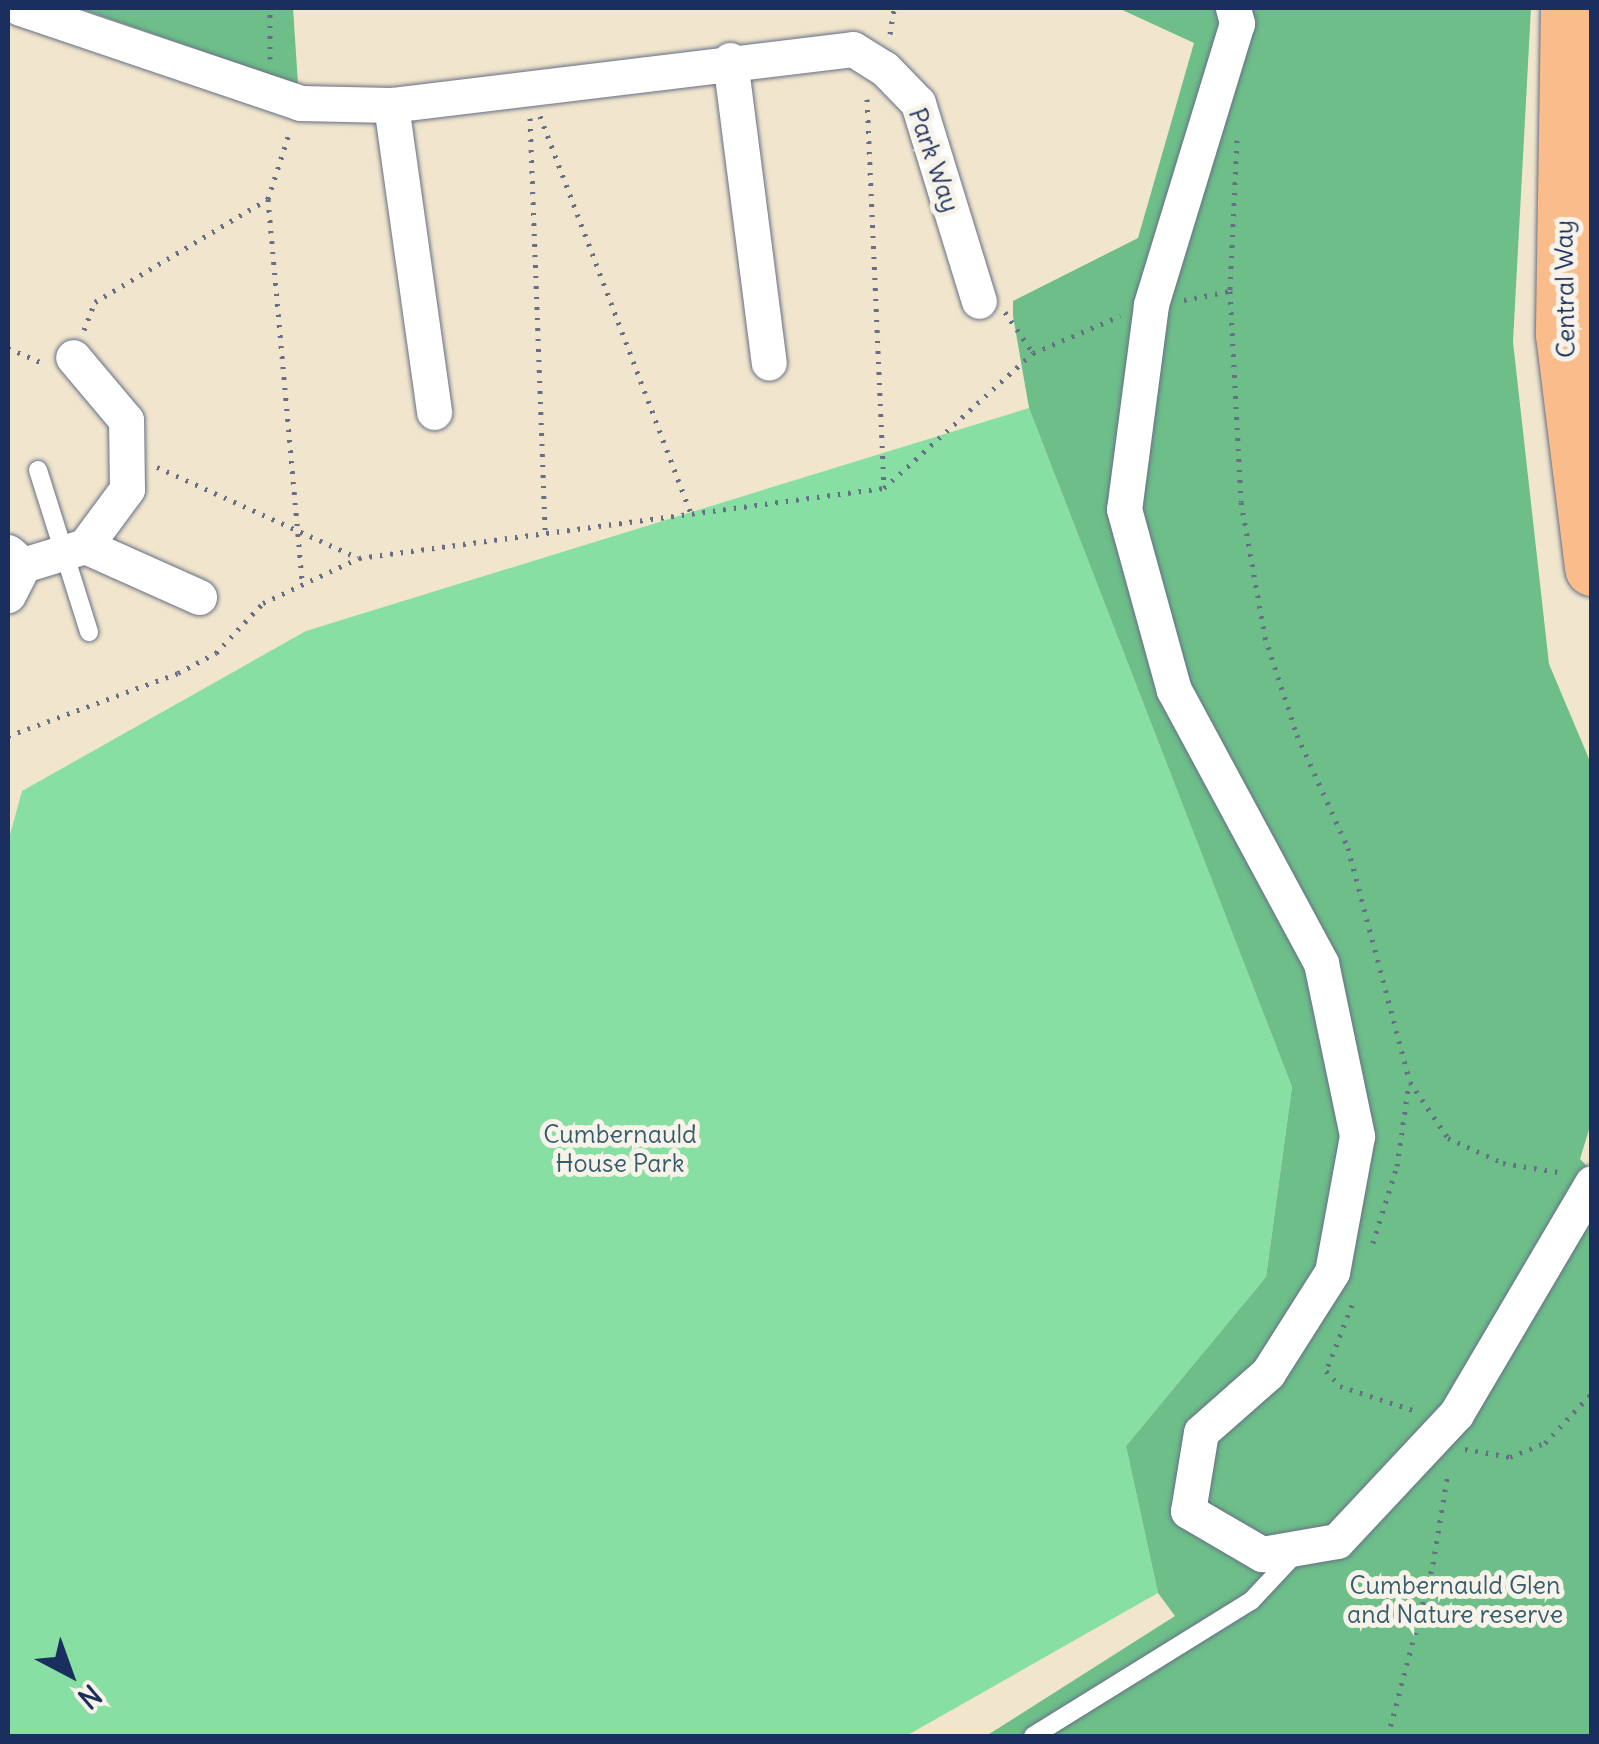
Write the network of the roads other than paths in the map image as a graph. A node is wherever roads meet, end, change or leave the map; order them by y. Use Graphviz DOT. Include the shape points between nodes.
graph roads {
  1 [pos="20,8"];
  2 [pos="1234,8"];
  3 [pos="1568,8"];
  4 [pos="730,60"];
  5 [pos="392,105"];
  6 [pos="979,300"];
  7 [pos="73,357"];
  8 [pos="769,363"];
  9 [pos="434,412"];
  10 [pos="38,470"];
  11 [pos="74,549"];
  12 [pos="1592,568"];
  13 [pos="13,570"];
  14 [pos="199,597"];
  15 [pos="88,632"];
  16 [pos="1583,1179"];
  17 [pos="1302,1548"];
  18 [pos="1033,1736"];
  1 -- 5 [label="street, Park Way" via="284,100"];
  2 -- 17 [label="street" via="1237,23 1151,306 1124,510 1174,690 1321,963 1357,1136 1332,1272 1268,1373 1201,1432 1188,1512 1262,1554"];
  3 -- 12 [label="main road, Central Way" via="1563,334"];
  4 -- 5 [label="street, Park Way"];
  4 -- 6 [label="street, Park Way" via="853,49 884,68 918,103"];
  4 -- 8 [label="street"];
  5 -- 9 [label="street"];
  7 -- 11 [label="street" via="126,420 127,489"];
  10 -- 11 [label="lane"];
  11 -- 13 [label="street"];
  11 -- 14 [label="street"];
  11 -- 15 [label="lane"];
  16 -- 17 [label="street" via="1449,1434 1337,1542"];
  17 -- 18 [label="lane" via="1251,1601"];
}
